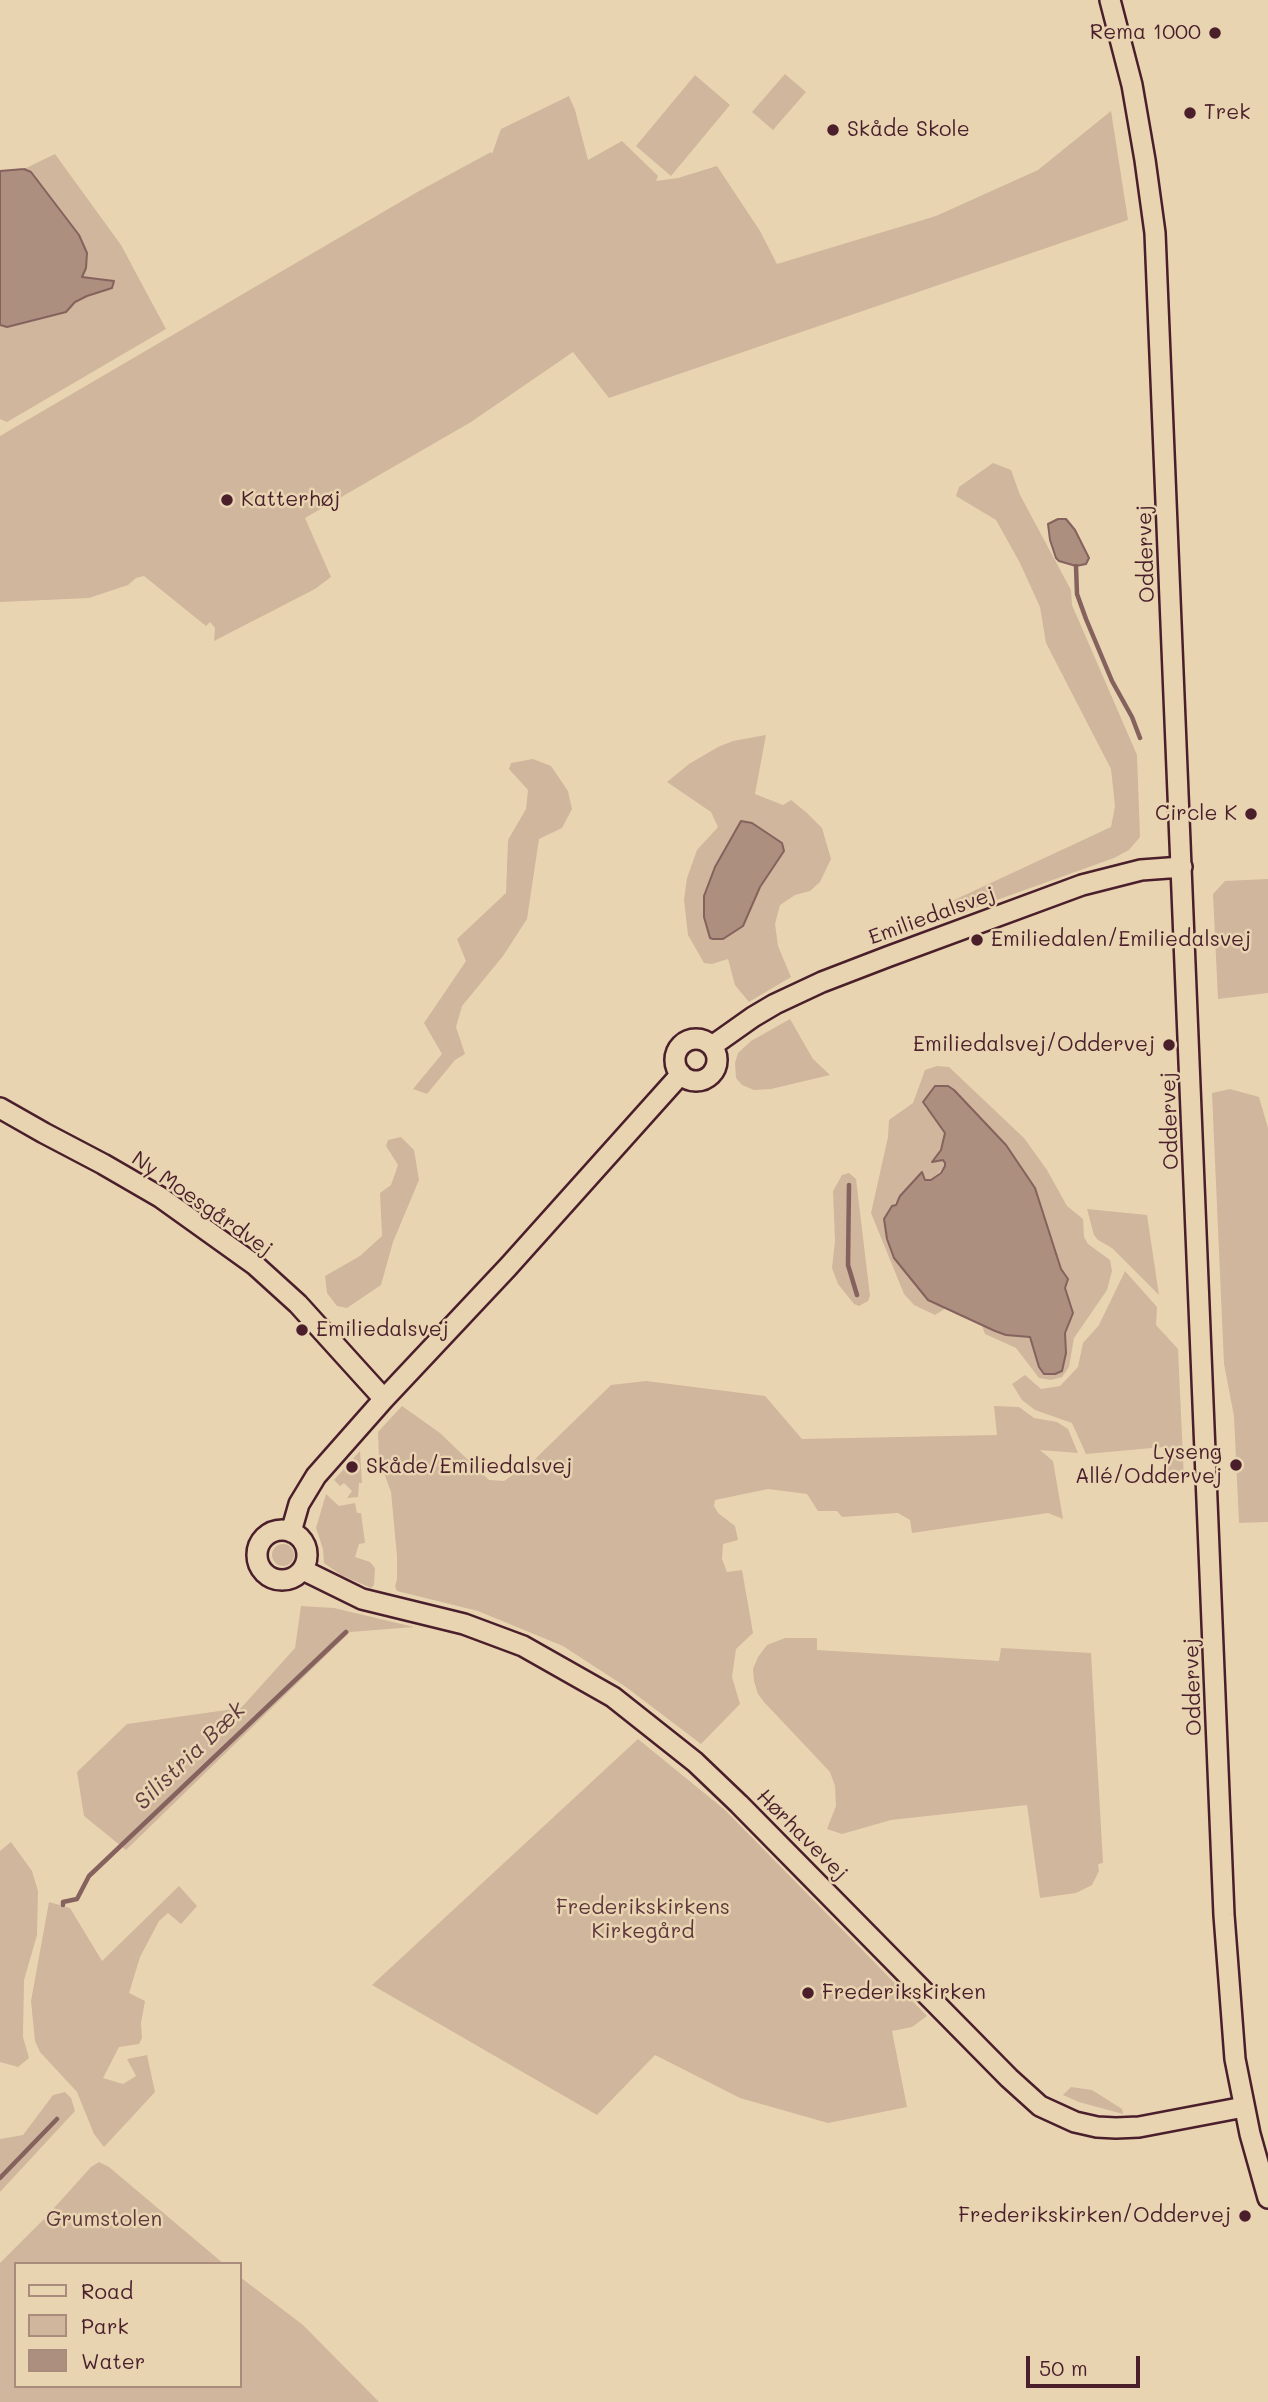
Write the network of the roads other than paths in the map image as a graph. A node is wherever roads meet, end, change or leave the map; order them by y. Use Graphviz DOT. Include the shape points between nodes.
graph roads {
  1 [pos="1110,0"];
  2 [pos="1182,867"];
  3 [pos="712,1046"];
  4 [pos="681,1074"];
  5 [pos="0,1108"];
  6 [pos="384,1399"];
  7 [pos="291,1532"];
  8 [pos="303,1570"];
  9 [pos="1244,2107"];
  10 [pos="1268,2198"];
  1 -- 2 [label="street, Oddervej" via="1132,85 1155,233"];
  2 -- 3 [label="street, Emiliedalsvej" via="1141,870 1083,885 887,957 775,1004"];
  2 -- 9 [label="street, Oddervej" via="1224,1914 1231,2024"];
  3 -- 4 [label="street" via="701,1040 683,1045 676,1056"];
  3 -- 4 [label="street" via="717,1065 710,1076 692,1081"];
  4 -- 6 [label="street"];
  5 -- 6 [label="street, Ny Moesgårdvej" via="160,1198 254,1265 298,1304"];
  6 -- 7 [label="street" via="316,1476 299,1504"];
  7 -- 8 [label="street" via="306,1548"];
  7 -- 8 [label="street" via="274,1531 261,1542 259,1566 271,1579 280,1581"];
  8 -- 9 [label="street, Hørhavevej" via="362,1599 464,1624 523,1646 613,1697 739,1804 1040,2106 1075,2122 1116,2129"];
  9 -- 10 [label="street, Oddervej"];
}
